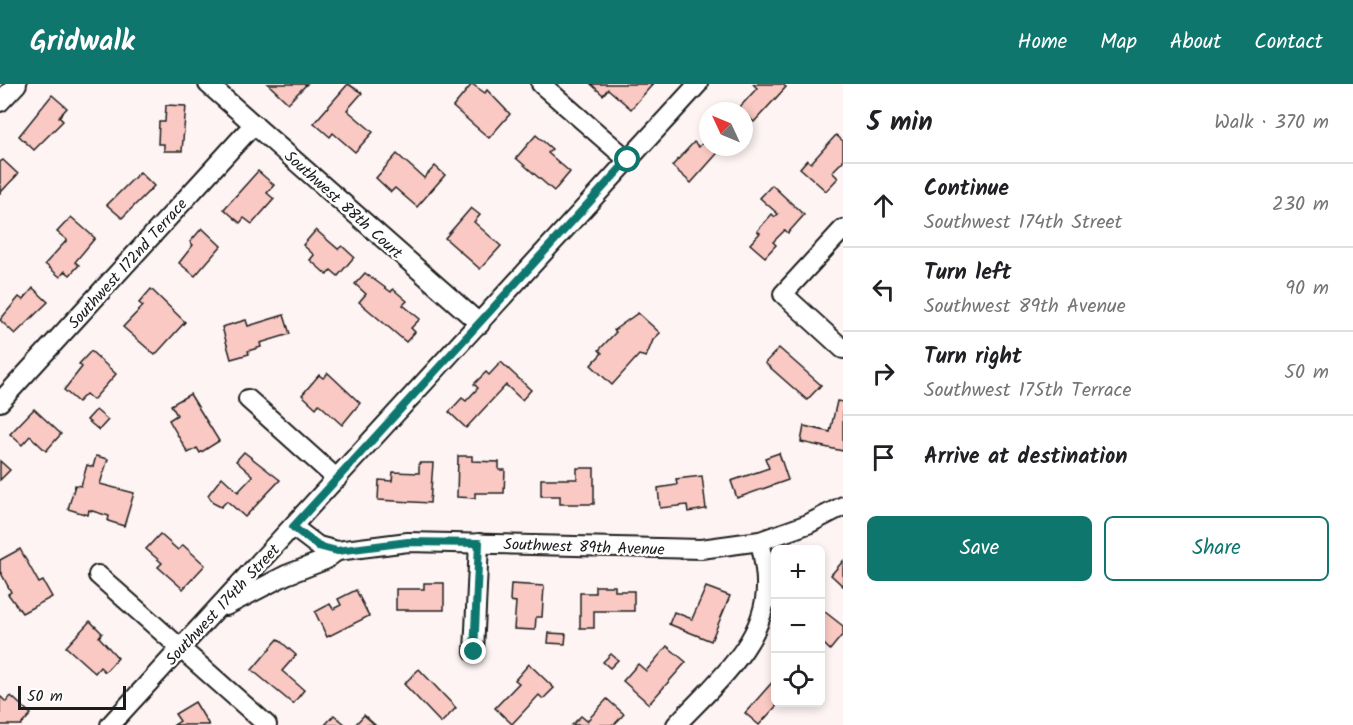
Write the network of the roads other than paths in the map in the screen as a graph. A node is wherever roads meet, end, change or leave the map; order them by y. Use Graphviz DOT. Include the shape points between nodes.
graph roads {
  1 [pos="17,84"];
  2 [pos="207,84"];
  3 [pos="541,84"];
  4 [pos="698,84"];
  5 [pos="0,102"];
  6 [pos="254,124"];
  7 [pos="628,160"];
  8 [pos="843,229"];
  9 [pos="480,324"];
  10 [pos="843,349"];
  11 [pos="248,399"];
  12 [pos="0,402"];
  13 [pos="337,479"];
  14 [pos="843,506"];
  15 [pos="293,527"];
  16 [pos="760,541"];
  17 [pos="479,543"];
  18 [pos="337,551"];
  19 [pos="98,575"];
  20 [pos="213,612"];
  21 [pos="180,648"];
  22 [pos="474,652"];
  23 [pos="110,725"];
  24 [pos="267,725"];
  25 [pos="676,725"];
  1 -- 5 [label="street"];
  2 -- 6 [label="street, Southwest 88th Court"];
  3 -- 7 [label="street"];
  4 -- 7 [label="street, Southwest 174th Street"];
  6 -- 9 [label="street, Southwest 88th Court"];
  6 -- 12 [label="street, Southwest 172nd Terrace"];
  7 -- 9 [label="street, Southwest 174th Street"];
  8 -- 10 [label="street" via="783,294"];
  9 -- 13 [label="street, Southwest 174th Street"];
  11 -- 13 [label="street"];
  13 -- 15 [label="street, Southwest 174th Street"];
  14 -- 16 [label="street, Southwest 89th Avenue"];
  15 -- 18 [label="street, Southwest 89th Avenue" via="318,546"];
  15 -- 20 [label="street, Southwest 174th Street"];
  16 -- 17 [label="street, Southwest 89th Avenue" via="725,548 678,550"];
  16 -- 25 [label="street" via="766,584 761,618 741,653"];
  17 -- 18 [label="street, Southwest 89th Avenue" via="408,542"];
  17 -- 22 [label="street"];
  18 -- 20 [label="street, Southwest 89th Avenue"];
  19 -- 21 [label="street"];
  20 -- 21 [label="street, Southwest 174th Street"];
  21 -- 23 [label="street, Southwest 174th Street"];
  21 -- 24 [label="street"];
}
